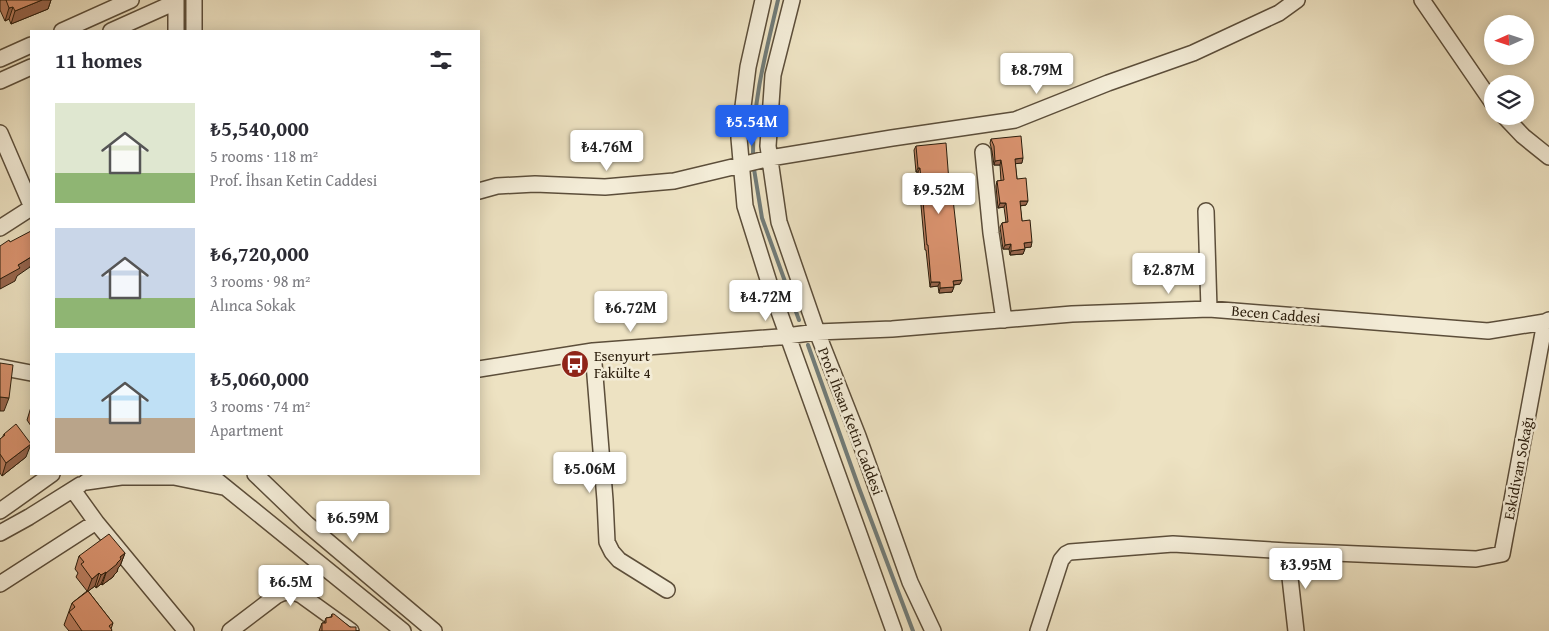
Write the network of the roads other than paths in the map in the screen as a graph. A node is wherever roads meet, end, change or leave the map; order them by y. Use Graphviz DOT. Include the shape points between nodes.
graph roads {
  1 [pos="131,0"];
  2 [pos="194,0"];
  3 [pos="763,0"];
  4 [pos="792,0"];
  5 [pos="1297,0"];
  6 [pos="1422,0"];
  7 [pos="176,3"];
  8 [pos="64,30"];
  9 [pos="113,30"];
  10 [pos="176,30"];
  11 [pos="194,30"];
  12 [pos="30,45"];
  13 [pos="0,59"];
  14 [pos="30,67"];
  15 [pos="0,81"];
  16 [pos="1484,90"];
  17 [pos="1513,125"];
  18 [pos="0,133"];
  19 [pos="984,152"];
  20 [pos="1549,157"];
  21 [pos="770,158"];
  22 [pos="741,165"];
  23 [pos="480,190"];
  24 [pos="30,204"];
  25 [pos="30,207"];
  26 [pos="1206,211"];
  27 [pos="0,228"];
  28 [pos="1209,309"];
  29 [pos="1004,320"];
  30 [pos="1547,321"];
  31 [pos="817,332"];
  32 [pos="787,336"];
  33 [pos="593,351"];
  34 [pos="0,367"];
  35 [pos="480,369"];
  36 [pos="30,373"];
  37 [pos="51,475"];
  38 [pos="211,475"];
  39 [pos="256,475"];
  40 [pos="92,478"];
  41 [pos="226,487"];
  42 [pos="72,490"];
  43 [pos="0,511"];
  44 [pos="96,522"];
  45 [pos="0,534"];
  46 [pos="1288,551"];
  47 [pos="0,584"];
  48 [pos="667,590"];
  49 [pos="186,631"];
  50 [pos="230,631"];
  51 [pos="352,631"];
  52 [pos="403,631"];
  53 [pos="434,631"];
  54 [pos="894,631"];
  55 [pos="933,631"];
  56 [pos="1038,631"];
  57 [pos="1296,631"];
  1 -- 8 [label="street"];
  2 -- 11 [label="street"];
  3 -- 22 [label="street, Prof. İhsan Ketin Caddesi" via="748,67 739,138"];
  4 -- 21 [label="street, Prof. İhsan Ketin Caddesi" via="773,76"];
  5 -- 21 [label="street" via="1278,13 1193,52 1015,120"];
  6 -- 16 [label="street"];
  7 -- 9 [label="street"];
  7 -- 10 [label="street"];
  12 -- 13 [label="street"];
  14 -- 15 [label="street"];
  17 -- 20 [label="street"];
  18 -- 24 [label="street"];
  19 -- 29 [label="street"];
  21 -- 22 [label="street"];
  21 -- 31 [label="street, Prof. İhsan Ketin Caddesi" via="779,222"];
  22 -- 23 [label="street" via="674,182 605,187 535,184"];
  22 -- 32 [label="street, Prof. İhsan Ketin Caddesi" via="745,206"];
  25 -- 27 [label="street"];
  26 -- 28 [label="street"];
  28 -- 29 [label="street, Becen Caddesi"];
  28 -- 30 [label="street, Becen Caddesi" via="1488,331"];
  29 -- 31 [label="street, Becen Caddesi"];
  30 -- 46 [label="street, Eskidivan Sokağı" via="1502,554 1476,559"];
  31 -- 32 [label="street, Becen Caddesi"];
  31 -- 55 [label="street, Prof. İhsan Ketin Caddesi" via="910,582"];
  32 -- 33 [label="street, Becen Caddesi"];
  32 -- 54 [label="street, Prof. İhsan Ketin Caddesi"];
  33 -- 35 [label="street, Becen Caddesi"];
  33 -- 48 [label="street" via="607,542 618,560"];
  34 -- 36 [label="street"];
  37 -- 43 [label="street"];
  38 -- 41 [label="street"];
  39 -- 53 [label="street" via="308,524"];
  40 -- 41 [label="street" via="174,477"];
  40 -- 42 [label="street"];
  41 -- 52 [label="street"];
  42 -- 44 [label="street"];
  42 -- 45 [label="street"];
  44 -- 47 [label="street"];
  44 -- 49 [label="street"];
  46 -- 56 [label="street" via="1173,544 1070,552 1061,560"];
  46 -- 57 [label="street"];
  50 -- 51 [label="street" via="276,596 288,592 301,595"];
}
